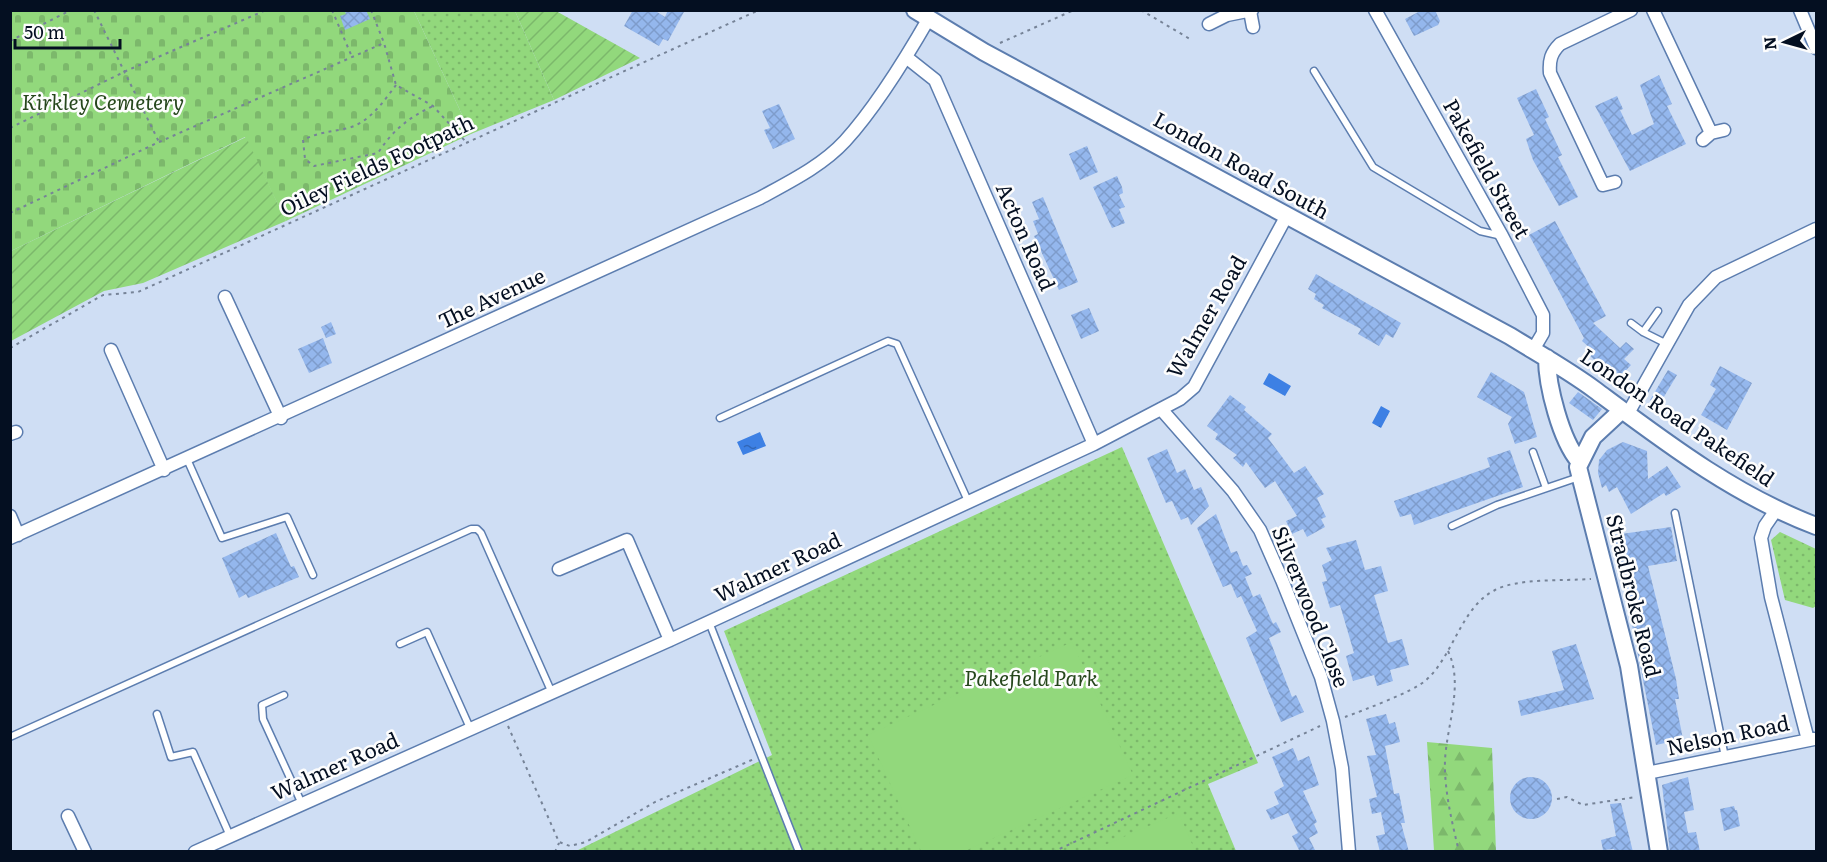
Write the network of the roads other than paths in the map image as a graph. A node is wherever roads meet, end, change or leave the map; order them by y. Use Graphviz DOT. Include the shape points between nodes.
graph roads {
  1 [pos="1375,10"];
  2 [pos="1631,10"];
  3 [pos="1653,10"];
  4 [pos="1800,10"];
  5 [pos="1251,11"];
  6 [pos="922,14"];
  7 [pos="1209,24"];
  8 [pos="1253,27"];
  9 [pos="1816,48"];
  10 [pos="906,57"];
  11 [pos="1314,71"];
  12 [pos="1713,134"];
  13 [pos="1604,186"];
  14 [pos="1286,217"];
  15 [pos="1816,229"];
  16 [pos="1502,236"];
  17 [pos="225,297"];
  18 [pos="1658,311"];
  19 [pos="1631,323"];
  20 [pos="1643,332"];
  21 [pos="1667,344"];
  22 [pos="111,350"];
  23 [pos="1540,354"];
  24 [pos="1161,409"];
  25 [pos="1624,413"];
  26 [pos="281,418"];
  27 [pos="720,418"];
  28 [pos="1094,444"];
  29 [pos="1533,452"];
  30 [pos="187,459"];
  31 [pos="1579,469"];
  32 [pos="164,470"];
  33 [pos="1546,488"];
  34 [pos="968,501"];
  35 [pos="1776,510"];
  36 [pos="1675,513"];
  37 [pos="10,516"];
  38 [pos="1452,526"];
  39 [pos="1816,526"];
  40 [pos="14,536"];
  41 [pos="559,569"];
  42 [pos="313,575"];
  43 [pos="709,622"];
  44 [pos="670,640"];
  45 [pos="400,644"];
  46 [pos="552,693"];
  47 [pos="284,695"];
  48 [pos="157,714"];
  49 [pos="470,728"];
  50 [pos="10,737"];
  51 [pos="1812,739"];
  52 [pos="1725,757"];
  53 [pos="1647,773"];
  54 [pos="302,804"];
  55 [pos="68,816"];
  56 [pos="230,836"];
  57 [pos="86,852"];
  58 [pos="195,852"];
  59 [pos="799,852"];
  60 [pos="1349,852"];
  61 [pos="1659,852"];
  1 -- 16 [label="street, Pakefield Street"];
  2 -- 13 [label="street" via="1560,44 1549,61 1550,73"];
  3 -- 12 [label="street"];
  4 -- 9 [label="street"];
  5 -- 7 [label="street" via="1227,15"];
  5 -- 8 [label="street"];
  6 -- 10 [label="street, The Avenue"];
  6 -- 14 [label="main road, London Road South"];
  10 -- 26 [label="street, The Avenue" via="844,142 803,174 749,203"];
  10 -- 28 [label="street, Acton Road" via="934,80"];
  11 -- 16 [label="lane" via="1373,167 1480,231"];
  14 -- 23 [label="main road, London Road South"];
  14 -- 24 [label="street, Walmer Road" via="1194,387"];
  15 -- 21 [label="street" via="1716,278 1689,305"];
  16 -- 23 [label="street, Pakefield Street" via="1543,315"];
  17 -- 26 [label="street"];
  18 -- 20 [label="lane"];
  19 -- 20 [label="lane"];
  20 -- 21 [label="lane"];
  21 -- 25 [label="street"];
  22 -- 32 [label="street"];
  23 -- 25 [label="main road, London Road Pakefield"];
  23 -- 31 [label="main road, Stradbroke Road"];
  24 -- 28 [label="street, Walmer Road"];
  24 -- 60 [label="street, Silverwood Close" via="1233,491 1260,530 1282,580 1321,677 1333,721 1342,768"];
  25 -- 31 [label="main road" via="1593,437"];
  25 -- 35 [label="main road, London Road Pakefield" via="1700,466"];
  26 -- 30 [label="street, The Avenue"];
  27 -- 34 [label="lane" via="888,341 897,344"];
  28 -- 34 [label="street, Walmer Road"];
  29 -- 33 [label="lane"];
  30 -- 32 [label="street, The Avenue"];
  30 -- 42 [label="lane" via="222,538 287,517"];
  31 -- 33 [label="lane"];
  31 -- 53 [label="main road, Stradbroke Road" via="1629,666"];
  32 -- 40 [label="street, The Avenue"];
  33 -- 38 [label="lane"];
  34 -- 43 [label="street, Walmer Road"];
  35 -- 39 [label="main road, London Road Pakefield"];
  35 -- 51 [label="street" via="1761,538 1771,597"];
  36 -- 52 [label="lane"];
  37 -- 40 [label="street"];
  41 -- 44 [label="street" via="627,540"];
  43 -- 44 [label="street, Walmer Road"];
  43 -- 59 [label="lane"];
  44 -- 46 [label="street, Walmer Road"];
  45 -- 49 [label="lane" via="427,632"];
  46 -- 49 [label="street, Walmer Road"];
  46 -- 50 [label="lane" via="481,533 471,529"];
  47 -- 54 [label="lane" via="262,705 263,719"];
  48 -- 56 [label="lane" via="171,757 193,752"];
  49 -- 54 [label="street, Walmer Road"];
  51 -- 52 [label="street, Nelson Road"];
  52 -- 53 [label="street, Nelson Road"];
  53 -- 61 [label="main road, Stradbroke Road"];
  54 -- 56 [label="street, Walmer Road"];
  55 -- 57 [label="street"];
  56 -- 58 [label="street, Walmer Road"];
}
